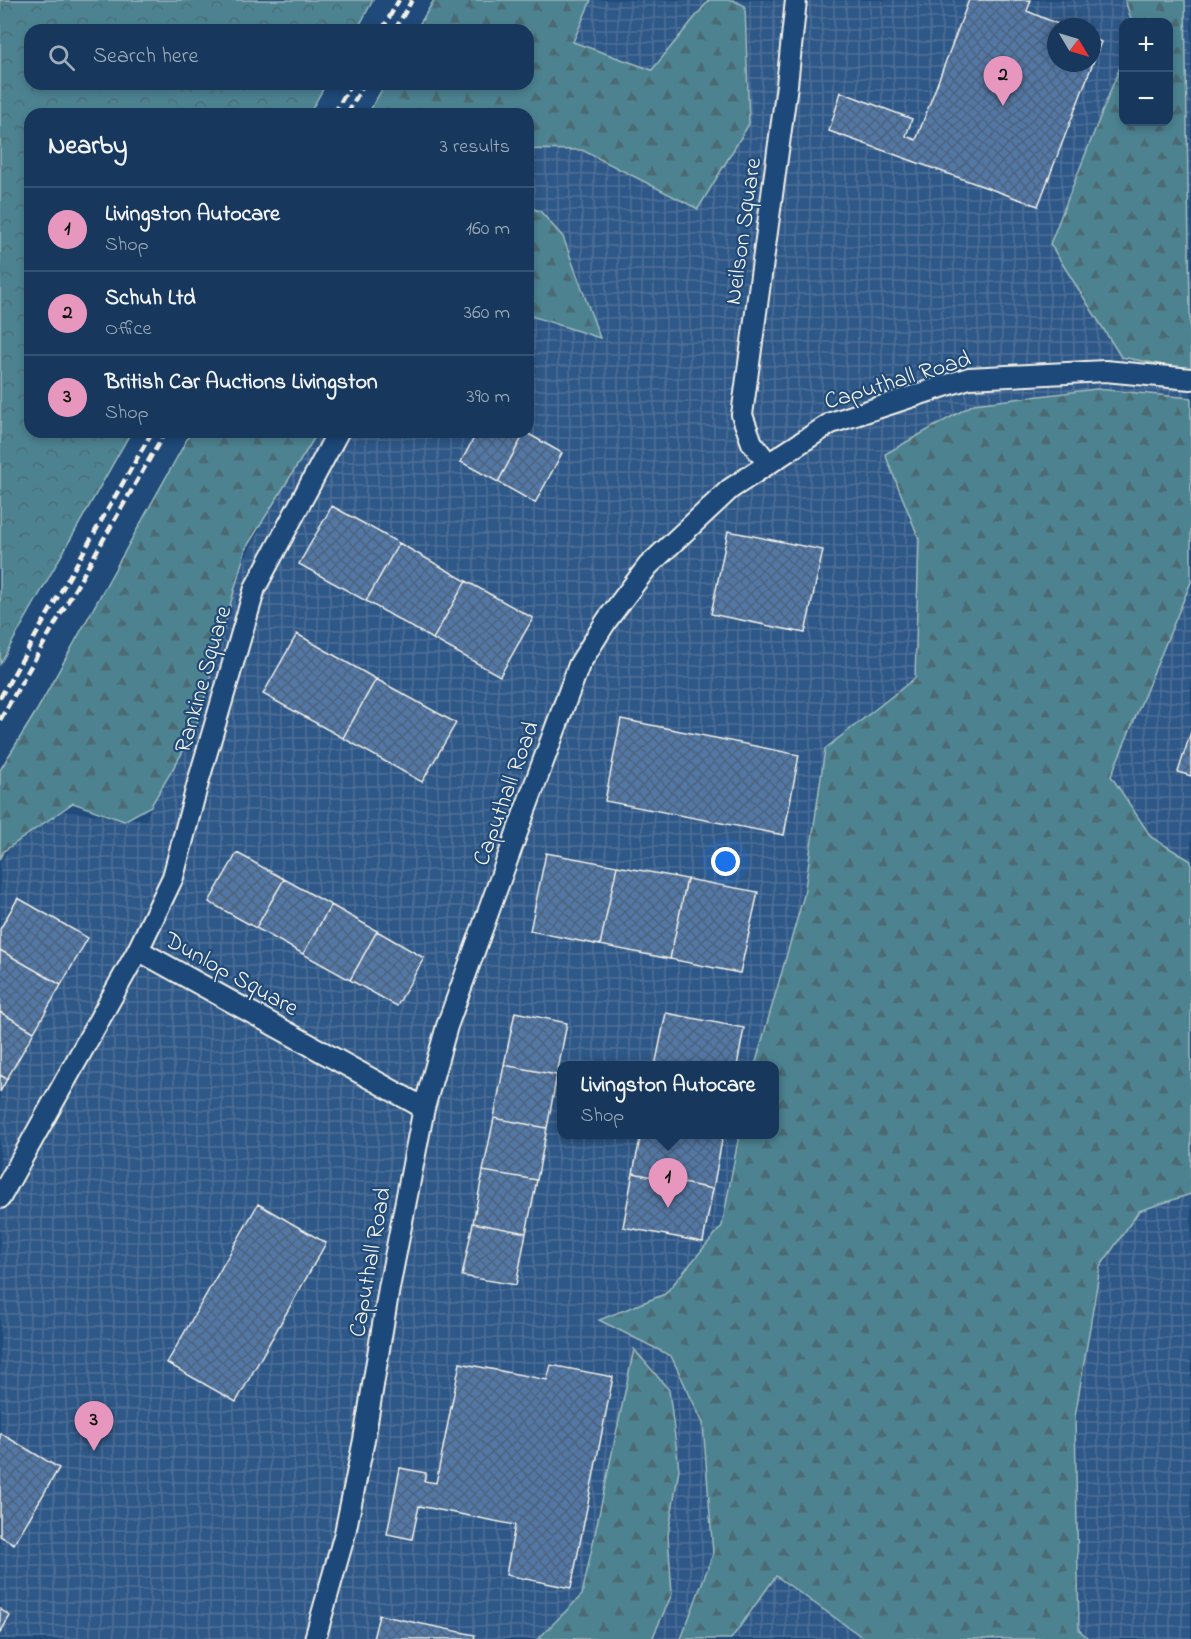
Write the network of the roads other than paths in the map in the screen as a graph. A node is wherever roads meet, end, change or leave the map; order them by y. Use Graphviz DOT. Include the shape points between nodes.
graph roads {
  1 [pos="796,0"];
  2 [pos="1191,379"];
  3 [pos="335,438"];
  4 [pos="768,463"];
  5 [pos="138,950"];
  6 [pos="424,1108"];
  7 [pos="0,1198"];
  8 [pos="315,1639"];
  1 -- 4 [label="street, Neilson Square" via="788,85 742,415 752,443"];
  2 -- 4 [label="street, Caputhall Road" via="1105,371 969,378 831,423"];
  3 -- 5 [label="street, Rankine Square" via="255,588 174,877"];
  4 -- 6 [label="street, Caputhall Road" via="730,489 648,566 579,665 447,1026"];
  5 -- 6 [label="street, Dunlop Square"];
  5 -- 7 [label="street, Dunlop Square"];
  6 -- 8 [label="street, Caputhall Road" via="345,1533"];
}
